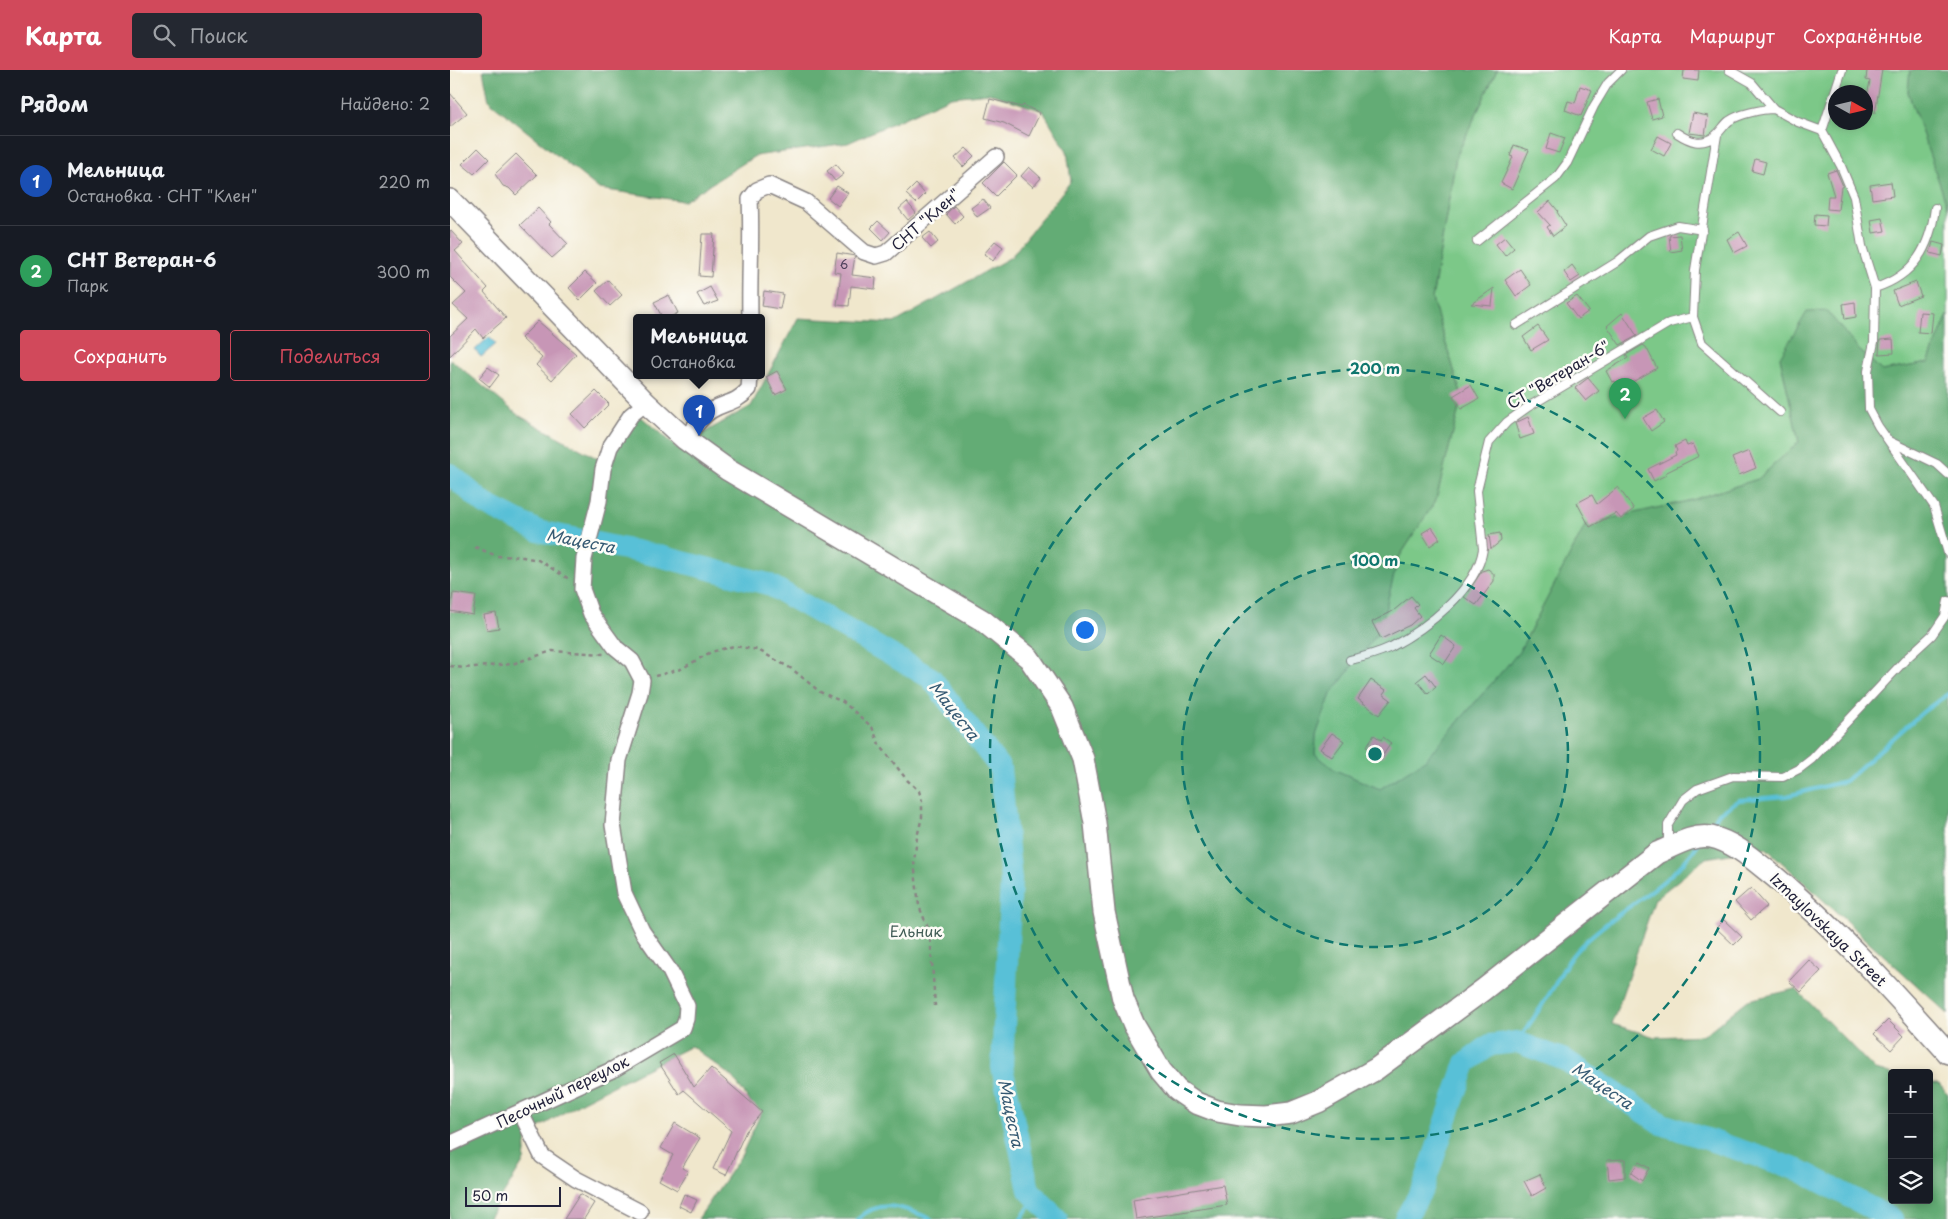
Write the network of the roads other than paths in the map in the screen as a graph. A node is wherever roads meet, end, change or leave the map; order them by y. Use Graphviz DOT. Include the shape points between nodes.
graph roads {
  1 [pos="1620,70"];
  2 [pos="1729,70"];
  3 [pos="1842,70"];
  4 [pos="1774,109"];
  5 [pos="1822,131"];
  6 [pos="1677,133"];
  7 [pos="1717,135"];
  8 [pos="996,157"];
  9 [pos="450,200"];
  10 [pos="1935,208"];
  11 [pos="1703,230"];
  12 [pos="1477,241"];
  13 [pos="1876,288"];
  14 [pos="750,314"];
  15 [pos="1694,317"];
  16 [pos="1516,325"];
  17 [pos="750,379"];
  18 [pos="646,403"];
  19 [pos="1780,412"];
  20 [pos="685,439"];
  21 [pos="1888,440"];
  22 [pos="1948,474"];
  23 [pos="1948,553"];
  24 [pos="1948,601"];
  25 [pos="1350,660"];
  26 [pos="1668,848"];
  27 [pos="1948,1053"];
  28 [pos="521,1112"];
  29 [pos="450,1144"];
  30 [pos="640,1212"];
  1 -- 12 [label="lane" via="1594,106 1556,178"];
  2 -- 4 [label="lane" via="1752,83"];
  3 -- 5 [label="lane"];
  4 -- 5 [label="lane"];
  4 -- 7 [label="lane" via="1763,109 1731,120"];
  5 -- 13 [label="lane" via="1854,197 1862,246"];
  6 -- 7 [label="lane" via="1690,141 1700,142"];
  7 -- 11 [label="lane"];
  8 -- 14 [label="street, СНТ \"Клен\"" via="886,254 876,256 864,252 806,202 769,185 758,190 750,199"];
  9 -- 18 [label="street"];
  10 -- 13 [label="lane" via="1926,247 1913,264 1891,283"];
  11 -- 15 [label="lane" via="1695,270"];
  11 -- 16 [label="lane" via="1678,226 1649,236 1617,262"];
  13 -- 21 [label="lane" via="1874,342 1868,371 1869,409"];
  15 -- 19 [label="lane" via="1702,344"];
  15 -- 25 [label="lane, СТ \"Ветеран-6\"" via="1669,323 1507,422 1489,442 1477,491 1482,559 1467,586 1441,613 1412,635 1389,648"];
  17 -- 20 [label="street" via="749,389 741,398 711,410"];
  18 -- 20 [label="street"];
  18 -- 28 [label="street, Песочный переулок" via="631,415 610,447 584,559 582,589 591,614 615,647 632,661 642,680 619,760 613,825 624,893 642,931 670,971 686,1006 686,1019 683,1028 614,1069"];
  20 -- 26 [label="street" via="728,470 982,620 1029,658 1062,707 1083,759 1104,912 1123,999 1161,1071 1177,1090 1196,1103 1240,1115 1266,1116 1291,1112 1318,1102 1376,1069 1483,990 1657,853"];
  21 -- 22 [label="lane" via="1937,464"];
  21 -- 23 [label="lane" via="1934,506"];
  24 -- 26 [label="lane" via="1945,616 1932,636 1812,758 1783,777 1732,776 1697,789 1683,800 1668,825"];
  26 -- 27 [label="street, Izmaylovskaya Street" via="1690,838 1710,837 1753,859 1800,898 1888,986"];
  28 -- 29 [label="street, Песочный переулок"];
  28 -- 30 [label="street" via="542,1156 576,1179"];
}
